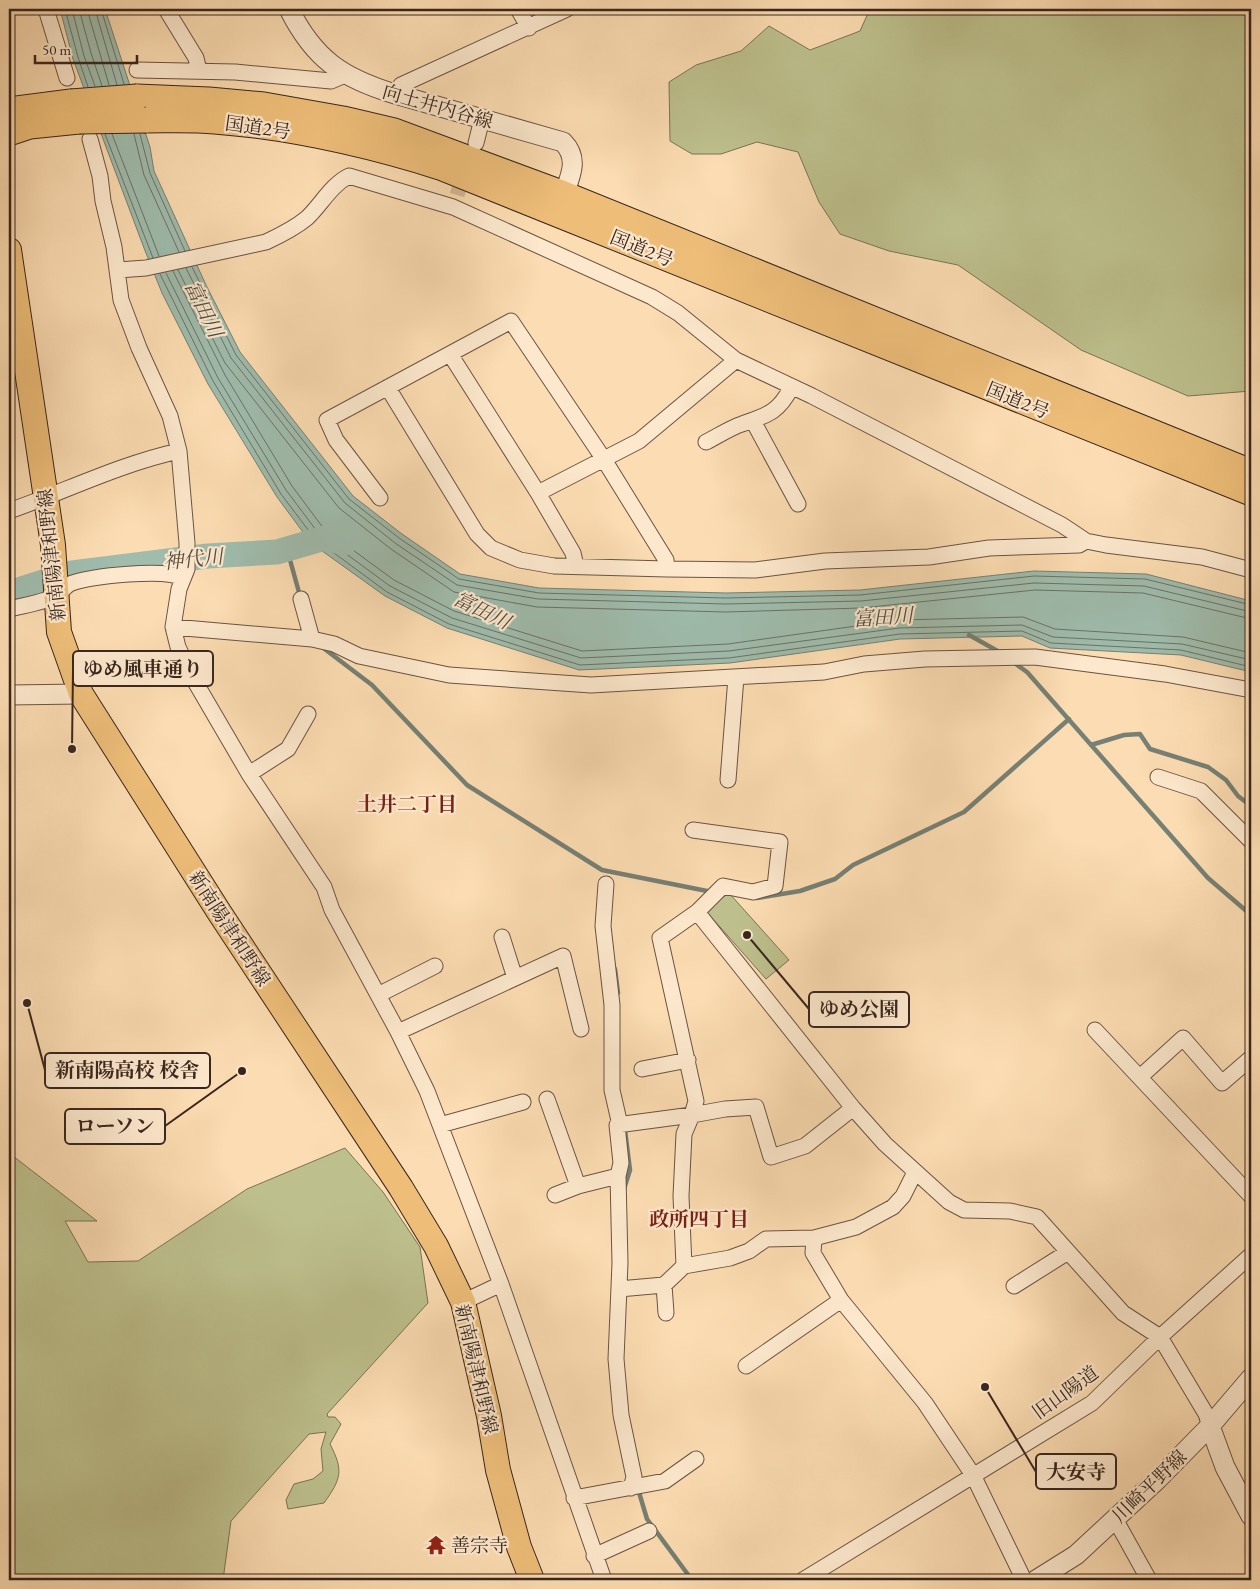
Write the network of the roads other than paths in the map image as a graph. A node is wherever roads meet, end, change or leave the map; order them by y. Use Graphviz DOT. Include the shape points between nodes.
graph roads {
  1 [pos="46,9"];
  2 [pos="166,9"];
  3 [pos="289,9"];
  4 [pos="518,9"];
  5 [pos="567,9"];
  6 [pos="529,28"];
  7 [pos="137,70"];
  8 [pos="199,71"];
  9 [pos="345,75"];
  10 [pos="395,94"];
  11 [pos="141,109"];
  12 [pos="9,110"];
  13 [pos="77,110"];
  14 [pos="482,119"];
  15 [pos="9,133"];
  16 [pos="476,142"];
  17 [pos="564,194"];
  18 [pos="9,250"];
  19 [pos="118,270"];
  20 [pos="450,354"];
  21 [pos="736,360"];
  22 [pos="388,388"];
  23 [pos="791,388"];
  24 [pos="753,421"];
  25 [pos="706,442"];
  26 [pos="179,451"];
  27 [pos="603,458"];
  28 [pos="1251,472"];
  29 [pos="538,493"];
  30 [pos="1251,493"];
  31 [pos="47,498"];
  32 [pos="380,498"];
  33 [pos="798,504"];
  34 [pos="9,511"];
  35 [pos="1086,540"];
  36 [pos="576,566"];
  37 [pos="667,569"];
  38 [pos="1251,570"];
  39 [pos="185,574"];
  40 [pos="56,583"];
  41 [pos="301,599"];
  42 [pos="9,609"];
  43 [pos="173,627"];
  44 [pos="312,640"];
  45 [pos="736,677"];
  46 [pos="1251,690"];
  47 [pos="81,694"];
  48 [pos="9,696"];
  49 [pos="308,714"];
  50 [pos="249,774"];
  51 [pos="1158,777"];
  52 [pos="728,780"];
  53 [pos="693,830"];
  54 [pos="1251,841"];
  55 [pos="606,884"];
  56 [pos="697,912"];
  57 [pos="502,937"];
  58 [pos="435,966"];
  59 [pos="515,978"];
  60 [pos="378,995"];
  61 [pos="581,1030"];
  62 [pos="1095,1030"];
  63 [pos="398,1032"];
  64 [pos="1251,1058"];
  65 [pos="688,1060"];
  66 [pos="642,1069"];
  67 [pos="1140,1077"];
  68 [pos="547,1099"];
  69 [pos="515,1101"];
  70 [pos="853,1108"];
  71 [pos="692,1115"];
  72 [pos="440,1125"];
  73 [pos="620,1125"];
  74 [pos="915,1172"];
  75 [pos="618,1176"];
  76 [pos="578,1186"];
  77 [pos="555,1195"];
  78 [pos="1251,1196"];
  79 [pos="814,1238"];
  80 [pos="1068,1252"];
  81 [pos="1251,1255"];
  82 [pos="684,1266"];
  83 [pos="501,1284"];
  84 [pos="664,1285"];
  85 [pos="1014,1286"];
  86 [pos="619,1289"];
  87 [pos="841,1300"];
  88 [pos="463,1302"];
  89 [pos="666,1313"];
  90 [pos="1160,1337"];
  91 [pos="746,1366"];
  92 [pos="1251,1378"];
  93 [pos="1210,1426"];
  94 [pos="696,1459"];
  95 [pos="973,1475"];
  96 [pos="631,1488"];
  97 [pos="574,1498"];
  98 [pos="1251,1516"];
  99 [pos="1115,1519"];
  100 [pos="649,1531"];
  101 [pos="594,1556"];
  102 [pos="822,1576"];
  103 [pos="532,1580"];
  104 [pos="604,1580"];
  105 [pos="803,1580"];
  106 [pos="1024,1580"];
  107 [pos="1036,1580"];
  108 [pos="1149,1580"];
  1 -- 13 [label="street"];
  2 -- 8 [label="street" via="196,58"];
  3 -- 9 [label="street, 向土井内谷線" via="313,48"];
  4 -- 6 [label="street"];
  5 -- 6 [label="street"];
  6 -- 10 [label="street" via="401,85"];
  7 -- 8 [label="street"];
  8 -- 9 [label="street" via="331,81"];
  9 -- 10 [label="street, 向土井内谷線"];
  10 -- 14 [label="street, 向土井内谷線"];
  11 -- 13 [label="highway, 国道2号, bridge"];
  11 -- 17 [label="highway, 国道2号" via="209,100 264,105 343,119 394,131"];
  11 -- 30 [label="highway, 国道2号" via="275,127 381,148 440,167"];
  12 -- 13 [label="highway, 国道2号"];
  13 -- 15 [label="highway, 国道2号"];
  13 -- 19 [label="street" via="100,176"];
  14 -- 16 [label="street"];
  14 -- 17 [label="street, 向土井内谷線" via="563,142 573,159"];
  17 -- 28 [label="highway, 国道2号"];
  18 -- 31 [label="main road, 新南陽津和野線"];
  19 -- 21 [label="street" via="146,268 266,242 307,217 348,176 455,201 652,297 678,313"];
  19 -- 26 [label="street" via="121,300 170,416"];
  20 -- 22 [label="street"];
  20 -- 27 [label="street" via="511,321"];
  20 -- 29 [label="street"];
  21 -- 23 [label="street"];
  21 -- 27 [label="street" via="639,441"];
  22 -- 32 [label="street" via="327,420 336,440"];
  22 -- 36 [label="street" via="477,534 491,548 520,560"];
  23 -- 24 [label="street" via="776,410"];
  23 -- 35 [label="street" via="1062,524"];
  24 -- 25 [label="street"];
  24 -- 33 [label="street"];
  26 -- 31 [label="street" via="93,477"];
  26 -- 39 [label="street" via="187,542"];
  27 -- 29 [label="street"];
  27 -- 37 [label="street" via="666,560"];
  29 -- 36 [label="street" via="573,553"];
  31 -- 34 [label="street"];
  31 -- 40 [label="main road, 新南陽津和野線"];
  35 -- 37 [label="street" via="1079,545 989,548 929,557 834,561 754,570"];
  35 -- 38 [label="street" via="1202,556"];
  36 -- 37 [label="street"];
  39 -- 40 [label="street" via="122,575 71,584"];
  39 -- 43 [label="street" via="179,588"];
  40 -- 42 [label="street"];
  40 -- 47 [label="main road, 新南陽津和野線" via="59,632"];
  41 -- 44 [label="street"];
  43 -- 44 [label="street"];
  43 -- 50 [label="street" via="190,673"];
  44 -- 45 [label="street" via="334,644 359,656 449,675 591,685"];
  45 -- 46 [label="street" via="824,672 864,664 925,659 1035,656"];
  45 -- 52 [label="street"];
  47 -- 48 [label="street"];
  47 -- 88 [label="main road, 新南陽津和野線" via="218,912 401,1188 436,1246"];
  49 -- 50 [label="street" via="288,749"];
  50 -- 60 [label="street" via="324,887 332,910"];
  51 -- 54 [label="street" via="1201,791"];
  53 -- 56 [label="street" via="780,842 775,886 753,892 723,886"];
  55 -- 73 [label="street" via="603,926 612,1005 612,1090"];
  56 -- 65 [label="street" via="660,938"];
  56 -- 70 [label="street"];
  57 -- 59 [label="street"];
  58 -- 60 [label="street"];
  59 -- 61 [label="street" via="563,956"];
  59 -- 63 [label="street"];
  60 -- 63 [label="street"];
  62 -- 67 [label="street"];
  63 -- 72 [label="street"];
  64 -- 67 [label="street" via="1222,1083 1183,1038"];
  65 -- 66 [label="street"];
  65 -- 71 [label="street" via="696,1100"];
  67 -- 78 [label="street"];
  68 -- 76 [label="street"];
  69 -- 72 [label="street"];
  70 -- 71 [label="street" via="805,1146 772,1157 756,1107"];
  70 -- 74 [label="street"];
  71 -- 73 [label="street"];
  71 -- 82 [label="street" via="684,1134 681,1196"];
  72 -- 83 [label="street"];
  73 -- 75 [label="street" via="617,1125 621,1163"];
  74 -- 79 [label="street" via="903,1196 893,1207 856,1227"];
  74 -- 80 [label="street" via="949,1202 964,1210 1037,1217"];
  75 -- 76 [label="street"];
  75 -- 86 [label="street"];
  76 -- 77 [label="street"];
  79 -- 82 [label="street" via="766,1239 730,1258"];
  79 -- 87 [label="street" via="813,1253"];
  80 -- 85 [label="street"];
  80 -- 90 [label="street" via="1123,1313"];
  81 -- 90 [label="street, 旧山陽道"];
  82 -- 84 [label="street"];
  83 -- 88 [label="street"];
  83 -- 97 [label="street"];
  84 -- 86 [label="street"];
  84 -- 89 [label="street"];
  86 -- 96 [label="street" via="616,1359 621,1415 634,1477"];
  87 -- 91 [label="street"];
  87 -- 95 [label="street" via="925,1403"];
  88 -- 103 [label="main road, 新南陽津和野線" via="498,1470 518,1547"];
  90 -- 93 [label="street"];
  90 -- 95 [label="street, 旧山陽道" via="1092,1403"];
  92 -- 93 [label="street, 川崎平野線"];
  93 -- 98 [label="street" via="1225,1467"];
  93 -- 99 [label="street, 川崎平野線"];
  94 -- 96 [label="street" via="665,1481"];
  95 -- 102 [label="street, 旧山陽道"];
  95 -- 106 [label="street"];
  96 -- 97 [label="street"];
  97 -- 101 [label="street"];
  99 -- 107 [label="street, 川崎平野線" via="1076,1555"];
  99 -- 108 [label="street"];
  100 -- 101 [label="street"];
  101 -- 104 [label="street"];
  102 -- 105 [label="street, 旧山陽道"];
}
